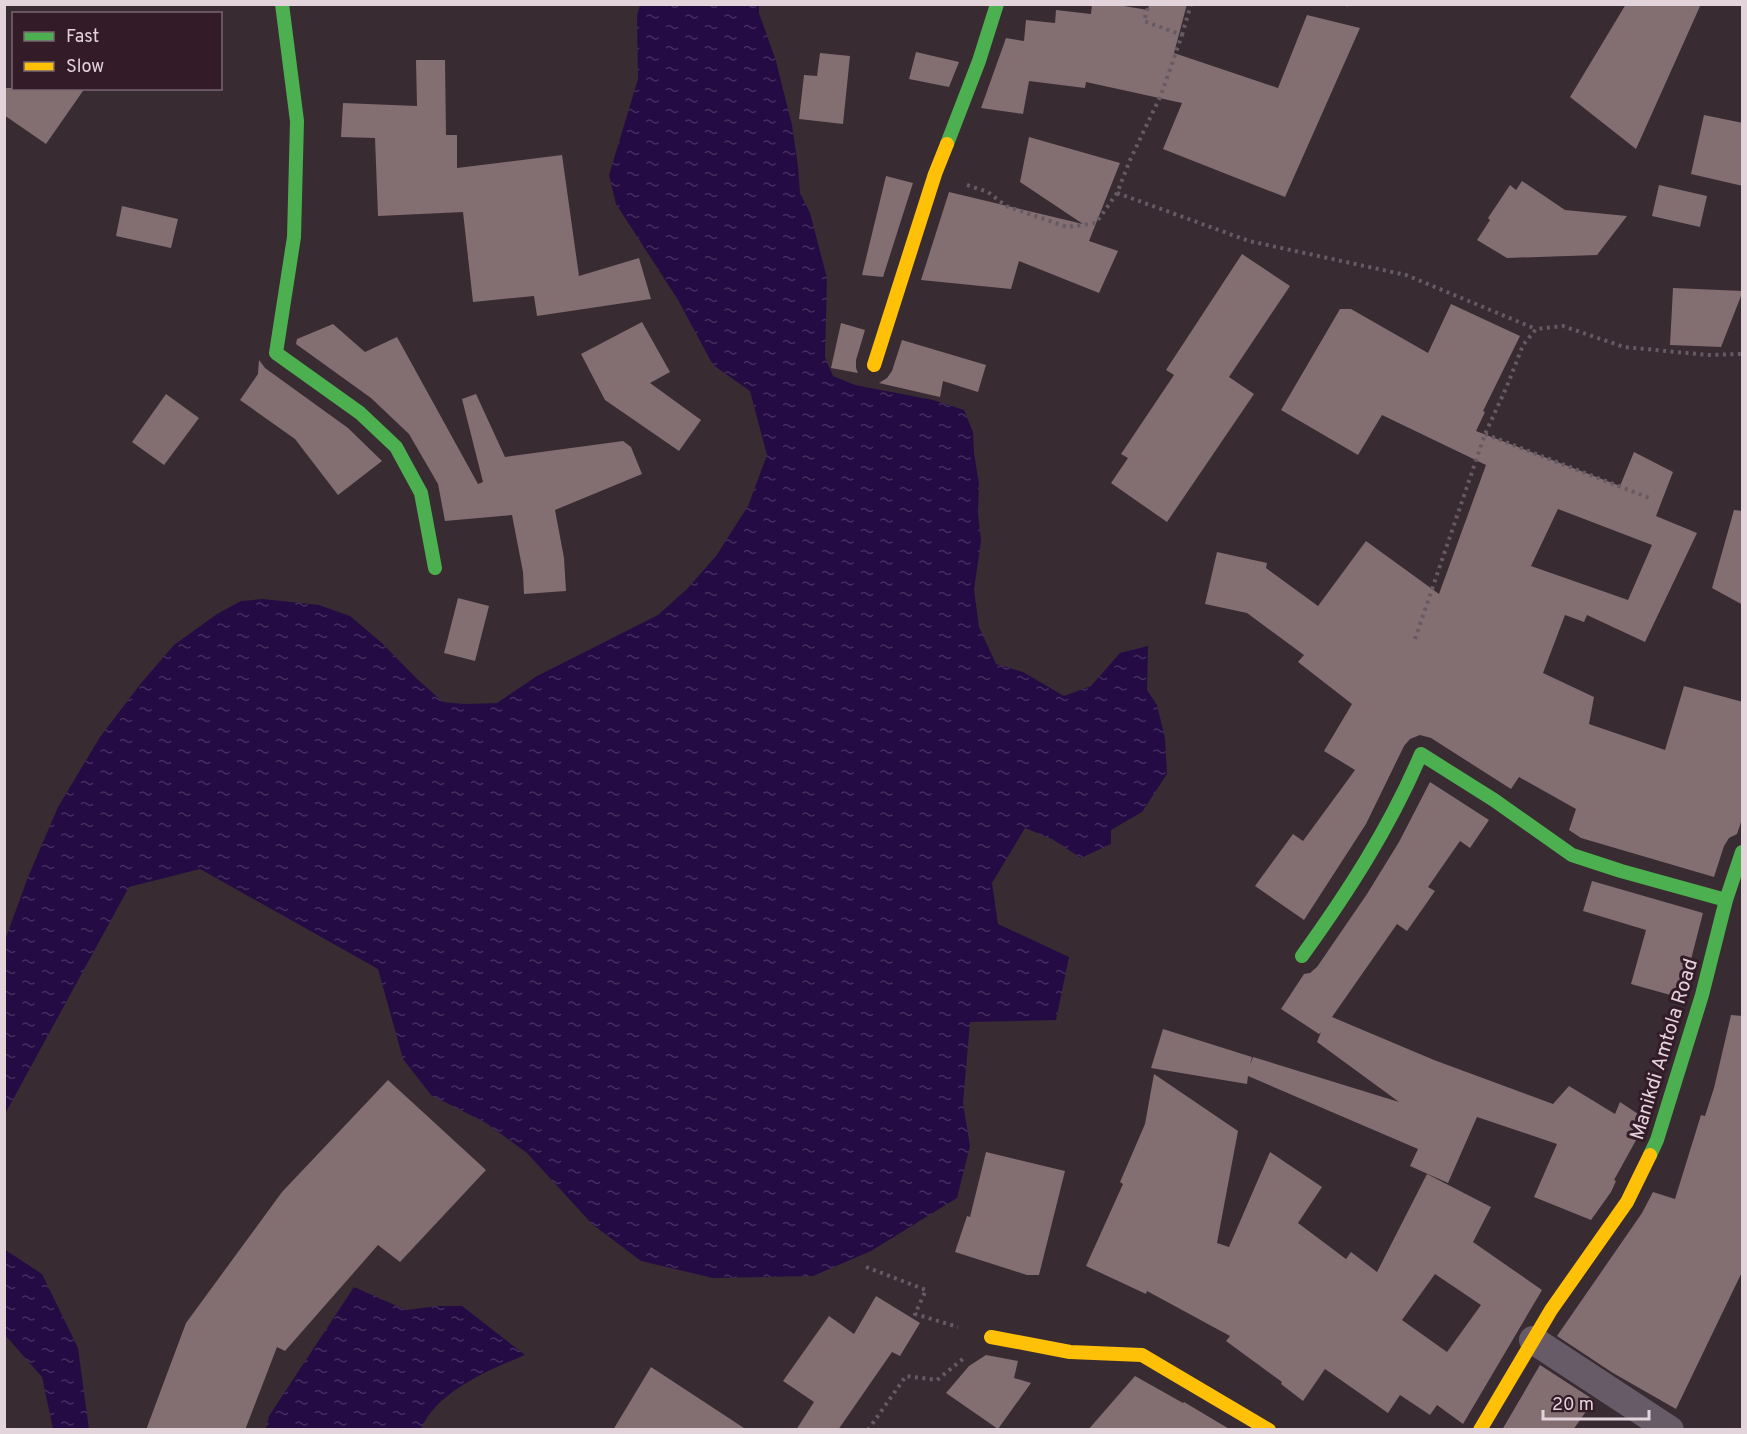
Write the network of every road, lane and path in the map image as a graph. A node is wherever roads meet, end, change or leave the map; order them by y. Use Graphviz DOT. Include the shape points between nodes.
graph roads {
  1 [pos="282,4"];
  2 [pos="997,4"];
  3 [pos="1149,4"];
  4 [pos="1191,4"];
  5 [pos="1182,35"];
  6 [pos="935,174"];
  7 [pos="1117,193"];
  8 [pos="1536,328"];
  9 [pos="1743,354"];
  10 [pos="874,365"];
  11 [pos="1485,434"];
  12 [pos="1652,499"];
  13 [pos="435,568"];
  14 [pos="1415,639"];
  15 [pos="1743,852"];
  16 [pos="1726,900"];
  17 [pos="1302,956"];
  18 [pos="866,1267"];
  19 [pos="991,1337"];
  20 [pos="1533,1340"];
  21 [pos="868,1430"];
  22 [pos="1269,1430"];
  23 [pos="1480,1430"];
  24 [pos="1670,1430"];
  1 -- 13 [label="street" via="297,121 294,237 276,353 360,413 396,447 421,493"];
  2 -- 6 [label="street"];
  3 -- 5 [label="path" via="1144,21"];
  4 -- 5 [label="path"];
  5 -- 7 [label="path" via="1161,95"];
  6 -- 7 [label="path" via="988,192 1006,206 1067,227 1096,223"];
  6 -- 10 [label="street"];
  7 -- 8 [label="path" via="1249,241 1406,275"];
  8 -- 9 [label="path" via="1563,326 1624,347 1708,355"];
  8 -- 11 [label="path" via="1523,345"];
  11 -- 12 [label="path"];
  11 -- 14 [label="path"];
  15 -- 16 [label="street, Manikdi Amtola Road"];
  16 -- 17 [label="street" via="1572,855 1421,754 1405,793"];
  16 -- 20 [label="street, Manikdi Amtola Road" via="1702,995 1657,1140 1627,1202"];
  18 -- 19 [label="path" via="926,1290 915,1314"];
  19 -- 21 [label="path" via="937,1380 906,1376"];
  19 -- 22 [label="street" via="1070,1352 1142,1354"];
  20 -- 23 [label="street, Manikdi Amtola Road"];
  20 -- 24 [label="street"];
}
